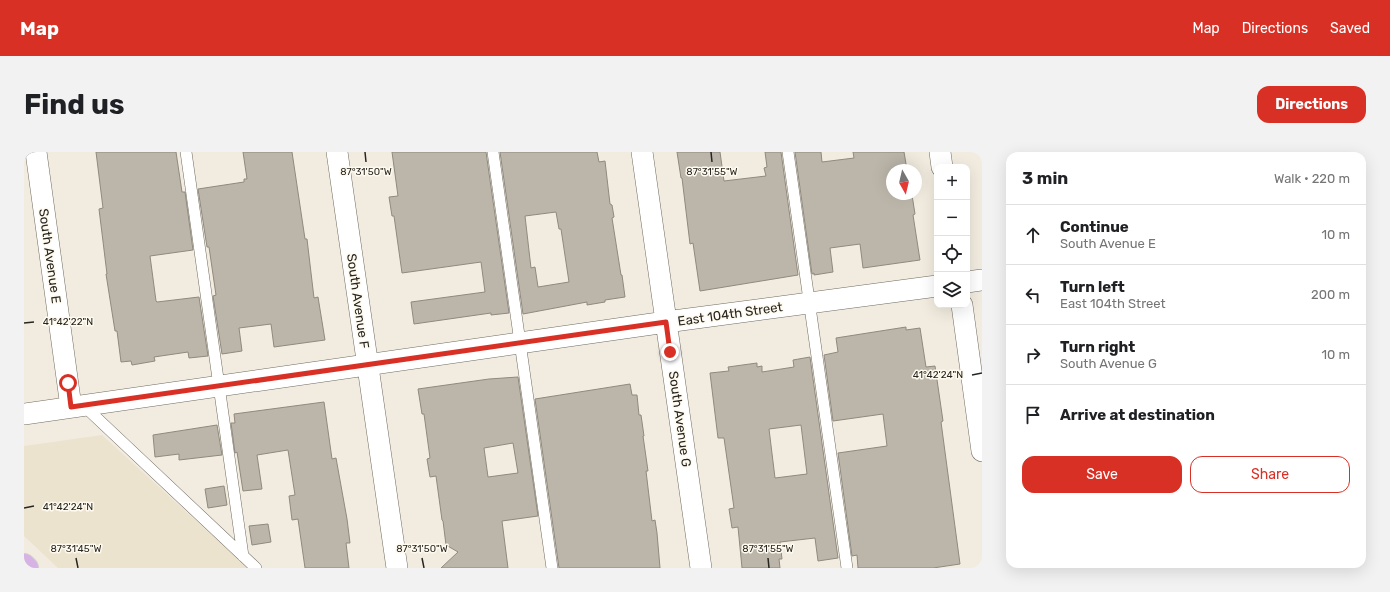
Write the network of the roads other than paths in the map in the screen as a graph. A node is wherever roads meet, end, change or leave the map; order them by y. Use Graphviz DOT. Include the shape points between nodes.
graph roads {
  1 [pos="36,152"];
  2 [pos="186,152"];
  3 [pos="337,152"];
  4 [pos="493,152"];
  5 [pos="642,152"];
  6 [pos="788,152"];
  7 [pos="940,152"];
  8 [pos="942,164"];
  9 [pos="982,280"];
  10 [pos="970,282"];
  11 [pos="934,286"];
  12 [pos="810,303"];
  13 [pos="962,308"];
  14 [pos="666,322"];
  15 [pos="520,343"];
  16 [pos="368,365"];
  17 [pos="219,386"];
  18 [pos="77,406"];
  19 [pos="24,414"];
  20 [pos="982,451"];
  21 [pos="243,556"];
  22 [pos="24,565"];
  23 [pos="27,568"];
  24 [pos="256,568"];
  25 [pos="396,568"];
  26 [pos="552,568"];
  27 [pos="701,568"];
  28 [pos="847,568"];
  1 -- 18 [label="street, South Avenue E"];
  2 -- 17 [label="lane"];
  3 -- 16 [label="street, South Avenue F"];
  4 -- 15 [label="lane"];
  5 -- 14 [label="street, South Avenue G"];
  6 -- 12 [label="lane"];
  7 -- 8 [label="street"];
  9 -- 10 [label="street"];
  11 -- 12 [label="street, East 104th Street"];
  12 -- 14 [label="street, East 104th Street"];
  12 -- 28 [label="lane"];
  13 -- 20 [label="street"];
  14 -- 15 [label="street, East 104th Street"];
  14 -- 27 [label="street, South Avenue G"];
  15 -- 16 [label="street, East 104th Street"];
  15 -- 26 [label="lane"];
  16 -- 17 [label="street, East 104th Street"];
  16 -- 25 [label="street, South Avenue F"];
  17 -- 18 [label="street, East 104th Street"];
  17 -- 21 [label="lane"];
  18 -- 19 [label="street, East 104th Street"];
  18 -- 21 [label="lane"];
  21 -- 24 [label="lane"];
  22 -- 23 [label="main road"];
}
